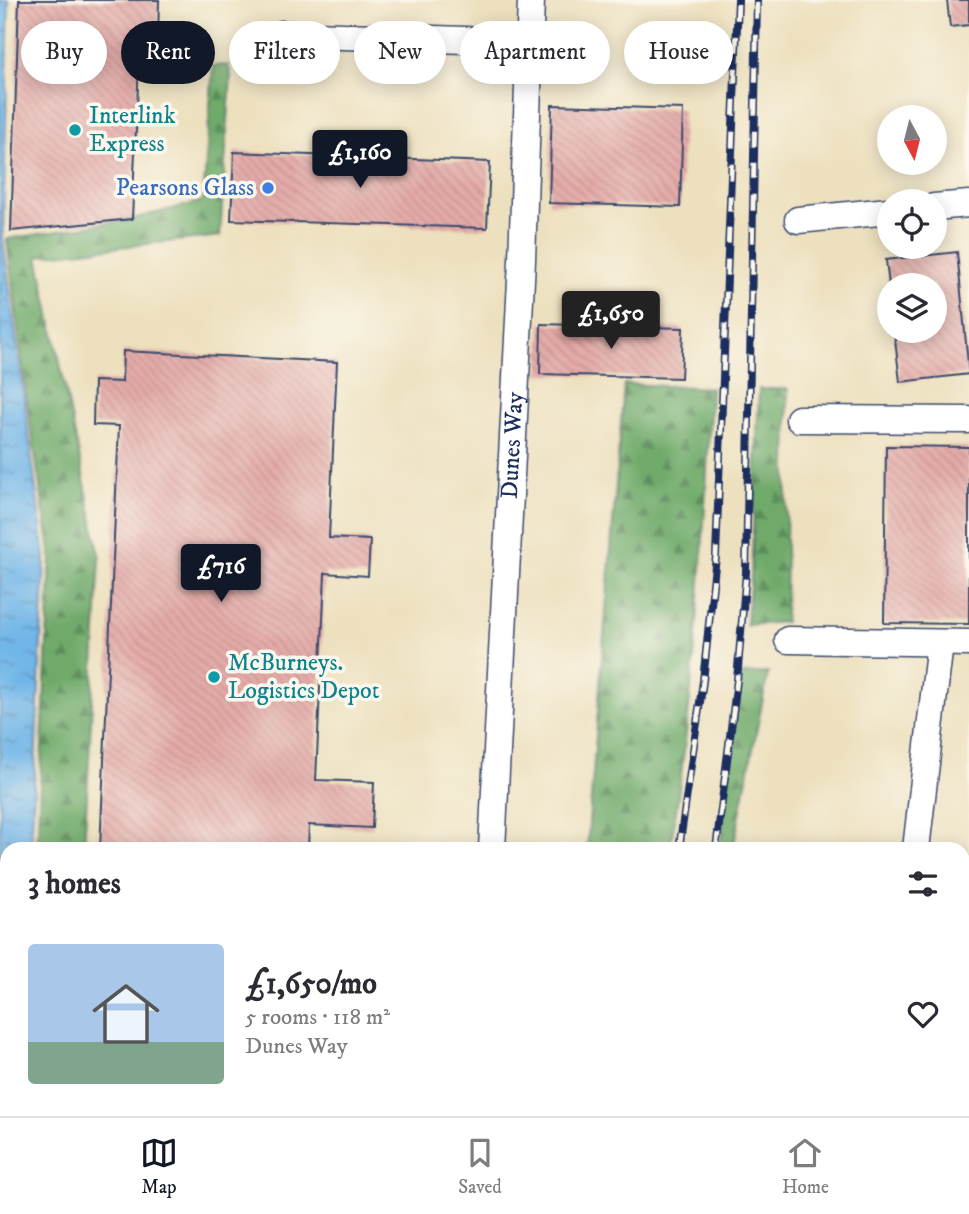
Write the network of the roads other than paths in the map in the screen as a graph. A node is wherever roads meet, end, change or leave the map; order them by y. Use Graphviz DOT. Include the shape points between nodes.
graph roads {
  1 [pos="531,0"];
  2 [pos="530,21"];
  3 [pos="340,36"];
  4 [pos="460,41"];
  5 [pos="527,84"];
  6 [pos="969,204"];
  7 [pos="947,206"];
  8 [pos="877,212"];
  9 [pos="798,220"];
  10 [pos="799,419"];
  11 [pos="969,420"];
  12 [pos="788,640"];
  13 [pos="940,643"];
  14 [pos="969,643"];
  15 [pos="492,842"];
  16 [pos="917,842"];
  1 -- 2 [label="street, Dunes Way"];
  3 -- 4 [label="street"];
  5 -- 15 [label="street, Dunes Way" via="522,274"];
  6 -- 7 [label="street"];
  8 -- 9 [label="street"];
  10 -- 11 [label="street"];
  12 -- 13 [label="street"];
  13 -- 14 [label="street"];
  13 -- 16 [label="street"];
}
